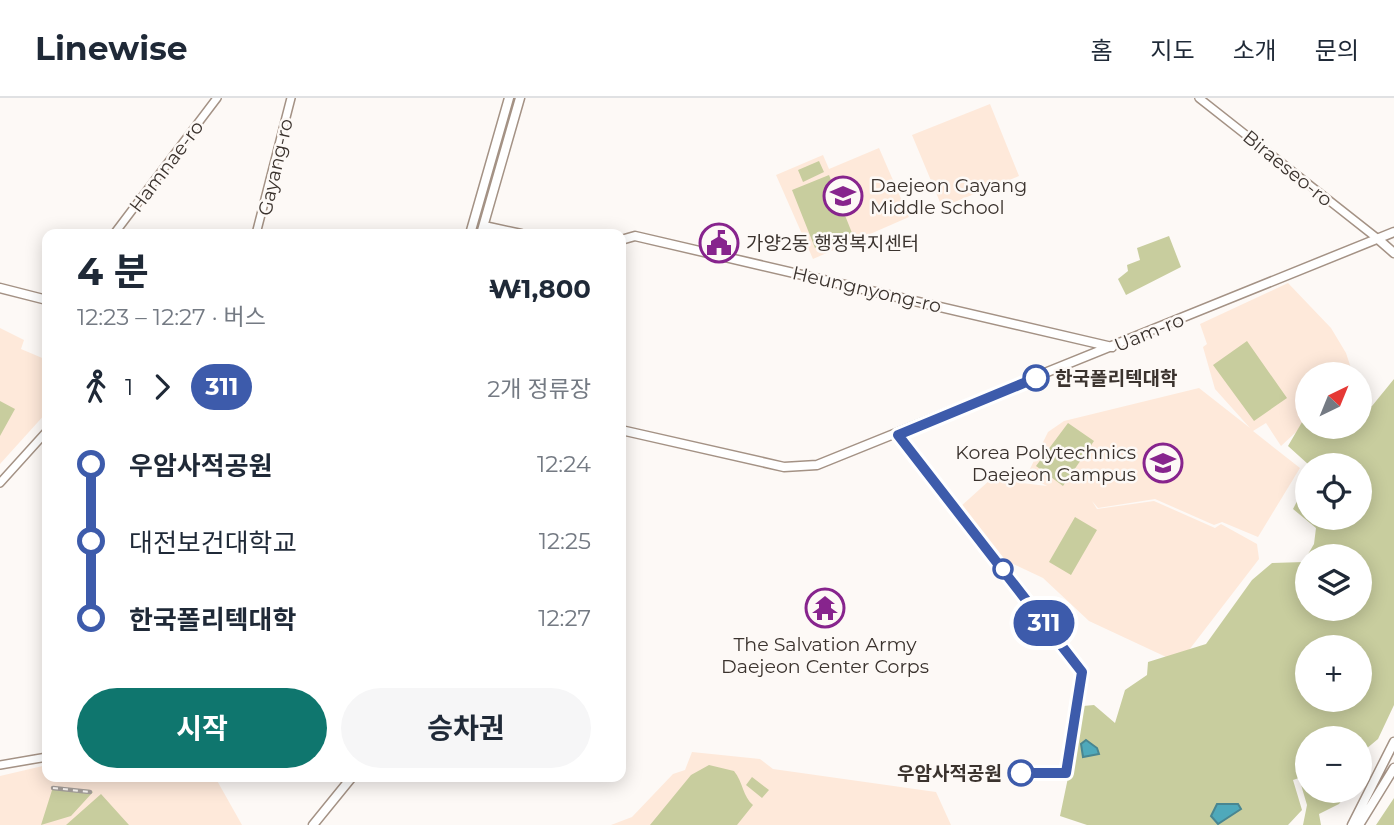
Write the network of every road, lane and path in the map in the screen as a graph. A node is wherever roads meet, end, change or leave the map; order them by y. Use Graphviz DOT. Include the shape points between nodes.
graph roads {
  1 [pos="217,98"];
  2 [pos="291,98"];
  3 [pos="509,98"];
  4 [pos="520,98"];
  5 [pos="1199,98"];
  6 [pos="118,229"];
  7 [pos="257,229"];
  8 [pos="471,229"];
  9 [pos="483,229"];
  10 [pos="1394,232"];
  11 [pos="626,239"];
  12 [pos="1378,239"];
  13 [pos="1394,253"];
  14 [pos="0,288"];
  15 [pos="42,299"];
  16 [pos="1112,347"];
  17 [pos="626,431"];
  18 [pos="42,437"];
  19 [pos="0,483"];
  20 [pos="1394,742"];
  21 [pos="42,759"];
  22 [pos="0,765"];
  23 [pos="1394,768"];
  24 [pos="348,782"];
  25 [pos="313,825"];
  26 [pos="1352,825"];
  27 [pos="1359,825"];
  1 -- 6 [label="street, Hamnae-ro"];
  2 -- 7 [label="street, Gayang-ro"];
  3 -- 8 [label="main road"];
  4 -- 9 [label="main road"];
  5 -- 12 [label="street, Biraeseo-ro"];
  10 -- 12 [label="main road, Uam-ro"];
  11 -- 16 [label="main road, Heungnyong-ro" via="635,236"];
  12 -- 13 [label="main road"];
  12 -- 16 [label="main road, Uam-ro"];
  14 -- 15 [label="main road"];
  16 -- 17 [label="main road, Uam-ro" via="817,465 784,467"];
  18 -- 19 [label="street"];
  20 -- 26 [label="main road"];
  21 -- 22 [label="street"];
  23 -- 27 [label="main road"];
  24 -- 25 [label="main road"];
}
